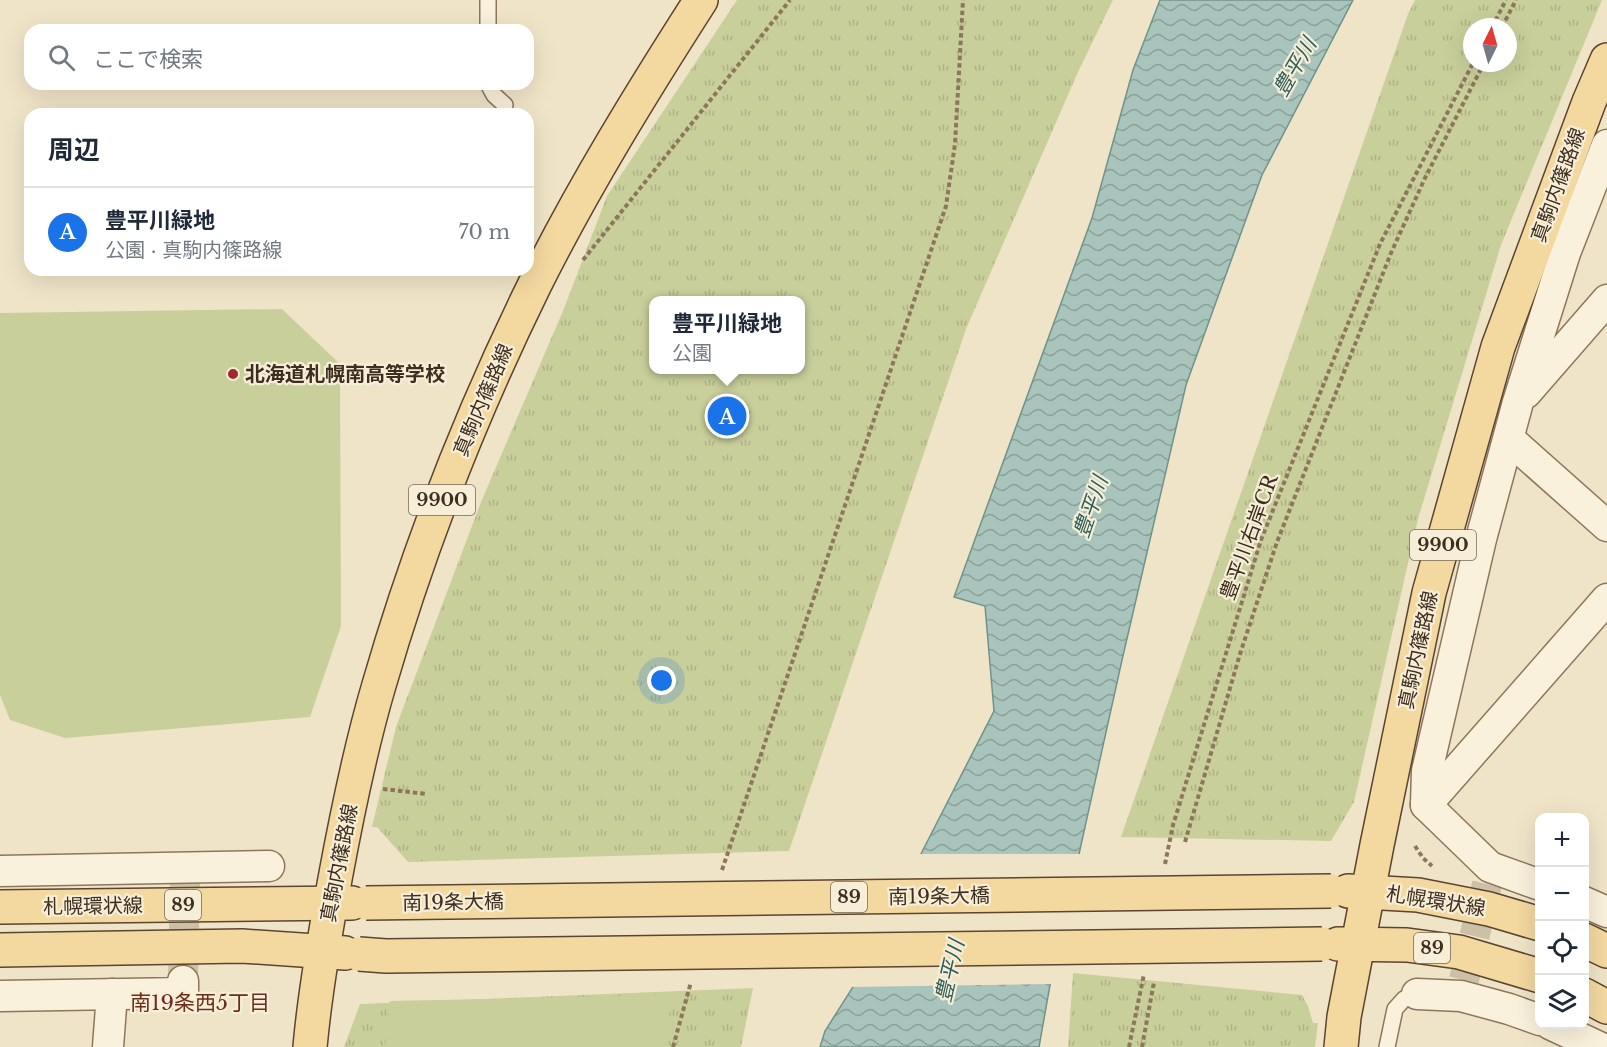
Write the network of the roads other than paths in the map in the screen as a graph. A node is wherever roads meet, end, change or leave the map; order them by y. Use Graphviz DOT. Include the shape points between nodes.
graph roads {
  1 [pos="488,0"];
  2 [pos="701,0"];
  3 [pos="488,24"];
  4 [pos="1607,60"];
  5 [pos="491,90"];
  6 [pos="505,105"];
  7 [pos="1607,145"];
  8 [pos="1607,300"];
  9 [pos="1518,402"];
  10 [pos="1509,439"];
  11 [pos="1607,526"];
  12 [pos="1607,599"];
  13 [pos="1426,805"];
  14 [pos="269,866"];
  15 [pos="0,871"];
  16 [pos="1535,884"];
  17 [pos="1331,891"];
  18 [pos="1369,891"];
  19 [pos="331,903"];
  20 [pos="366,903"];
  21 [pos="1589,904"];
  22 [pos="0,907"];
  23 [pos="1607,912"];
  24 [pos="1535,923"];
  25 [pos="1589,942"];
  26 [pos="1358,944"];
  27 [pos="0,950"];
  28 [pos="1607,951"];
  29 [pos="323,952"];
  30 [pos="1536,975"];
  31 [pos="183,981"];
  32 [pos="112,994"];
  33 [pos="1417,994"];
  34 [pos="0,996"];
  35 [pos="1589,998"];
  36 [pos="1607,1007"];
  37 [pos="1535,1019"];
  38 [pos="1561,1029"];
  39 [pos="108,1047"];
  40 [pos="310,1047"];
  41 [pos="1341,1047"];
  42 [pos="1387,1047"];
  43 [pos="1599,1047"];
  1 -- 3 [label="lane"];
  2 -- 19 [label="main road, 真駒内篠路線 / 9900" via="596,170 536,282 457,460 378,687"];
  4 -- 18 [label="main road, 真駒内篠路線 / 9900" via="1498,347 1429,594"];
  5 -- 6 [label="lane"];
  7 -- 9 [label="street" via="1565,253"];
  8 -- 9 [label="street"];
  9 -- 10 [label="street"];
  10 -- 11 [label="street"];
  10 -- 13 [label="street" via="1481,539 1427,771"];
  12 -- 13 [label="street"];
  13 -- 16 [label="street" via="1489,876"];
  14 -- 15 [label="street" via="185,873"];
  17 -- 18 [label="main road, 札幌環状線 / 89"];
  17 -- 20 [label="main road, 南19条大橋 / 89, bridge"];
  18 -- 24 [label="main road, 札幌環状線 / 89" via="1428,897"];
  18 -- 26 [label="main road, 真駒内篠路線 / 9900"];
  19 -- 20 [label="main road, 札幌環状線 / 89"];
  19 -- 22 [label="main road, 札幌環状線 / 89"];
  19 -- 29 [label="main road, 真駒内篠路線 / 9900"];
  21 -- 23 [label="street"];
  25 -- 28 [label="main road"];
  26 -- 29 [label="main road, 89, bridge" via="386,956"];
  26 -- 30 [label="main road, 89" via="1459,952"];
  26 -- 41 [label="main road, 真駒内篠路線 / 9900"];
  27 -- 29 [label="main road, 89" via="242,946"];
  29 -- 40 [label="main road, 真駒内篠路線 / 9900"];
  31 -- 32 [label="street" via="183,993"];
  32 -- 34 [label="street"];
  32 -- 39 [label="street"];
  33 -- 37 [label="street" via="1462,988"];
  33 -- 42 [label="lane" via="1404,999 1395,1009"];
  35 -- 36 [label="main road"];
  38 -- 43 [label="street"];
}
